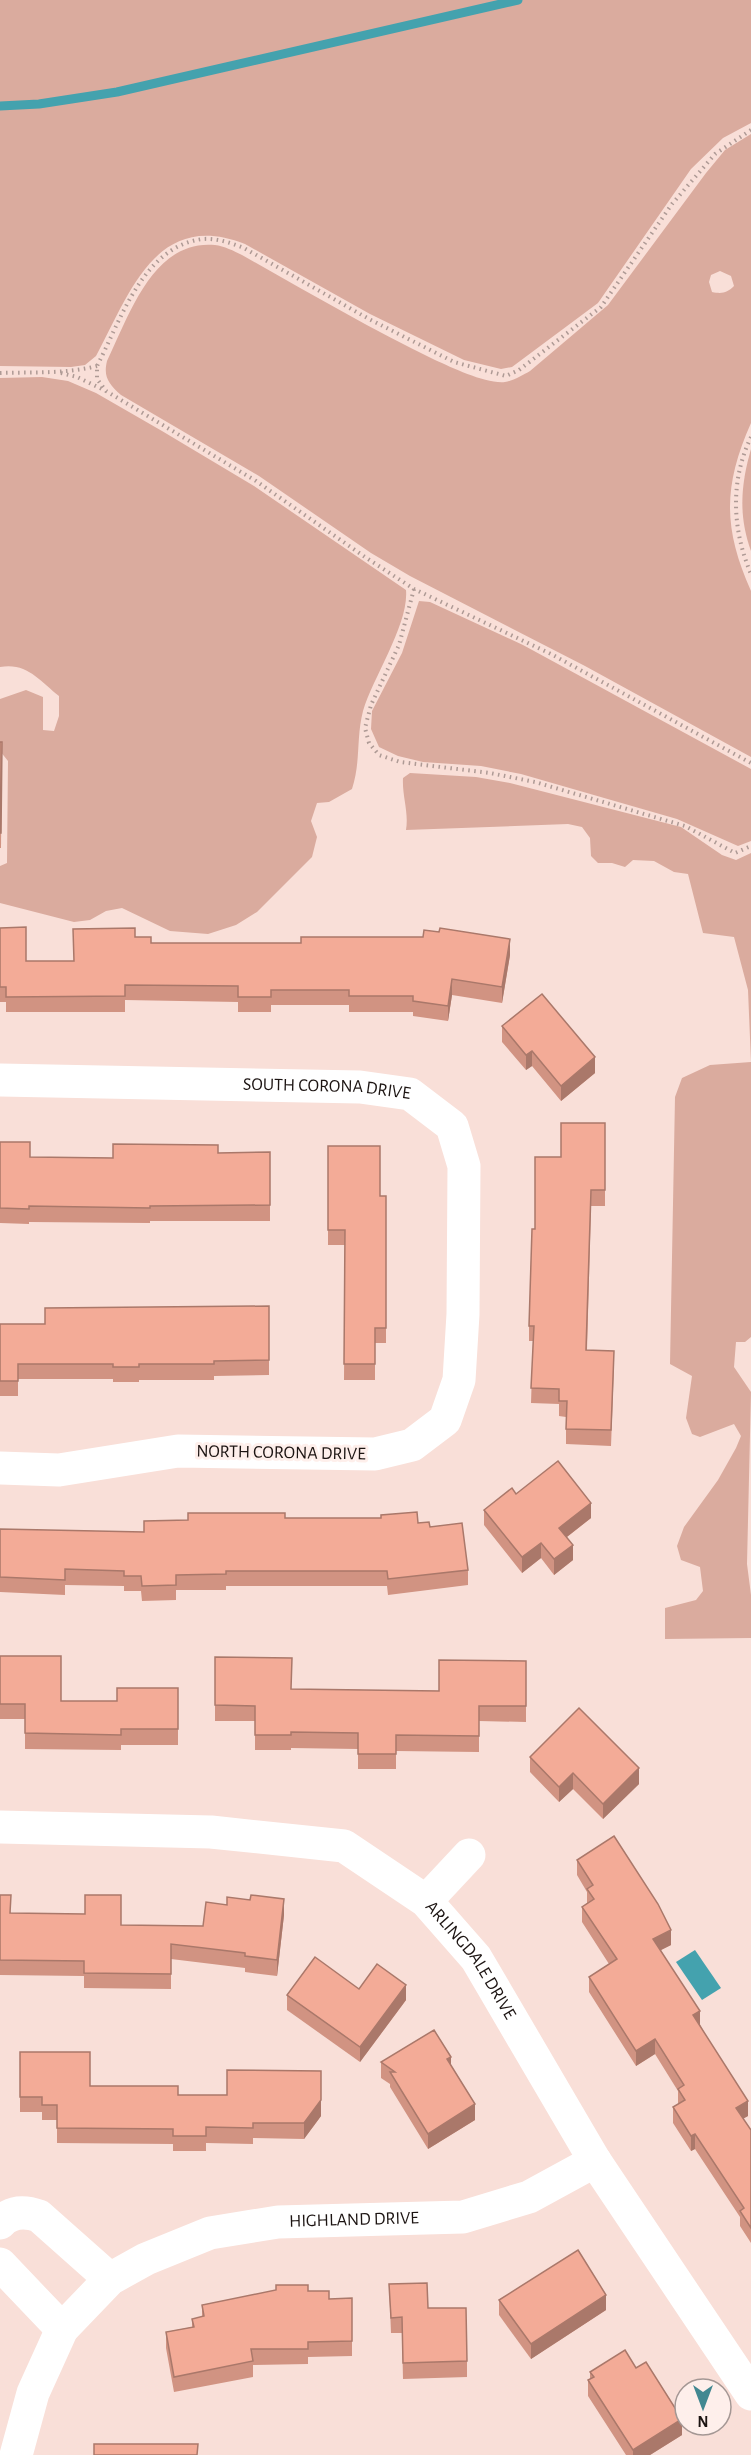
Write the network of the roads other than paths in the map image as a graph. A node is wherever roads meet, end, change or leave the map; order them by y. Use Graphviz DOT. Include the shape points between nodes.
graph roads {
  1 [pos="0,1080"];
  2 [pos="463,1314"];
  3 [pos="0,1468"];
  4 [pos="0,1827"];
  5 [pos="469,1856"];
  6 [pos="426,1901"];
  7 [pos="595,2161"];
  8 [pos="0,2223"];
  9 [pos="0,2264"];
  10 [pos="110,2279"];
  11 [pos="62,2329"];
  12 [pos="751,2394"];
  13 [pos="16,2455"];
  1 -- 2 [label="street, SOUTH CORONA DRIVE" via="360,1087 410,1094 452,1126 464,1166"];
  2 -- 3 [label="street, NORTH CORONA DRIVE" via="459,1380 445,1420 412,1445 375,1454 178,1451 58,1470"];
  4 -- 6 [label="street, ARLINGDALE DRIVE" via="211,1832 344,1846"];
  5 -- 6 [label="street"];
  6 -- 7 [label="street, ARLINGDALE DRIVE" via="476,1958"];
  7 -- 10 [label="street, HIGHLAND DRIVE" via="529,2197 463,2217 278,2222 221,2231 147,2259"];
  7 -- 12 [label="street, ARLINGDALE DRIVE"];
  8 -- 10 [label="street" via="15,2213 39,2216"];
  9 -- 11 [label="street"];
  10 -- 11 [label="street, HIGHLAND DRIVE"];
  11 -- 13 [label="street, HIGHLAND DRIVE" via="33,2393"];
}
